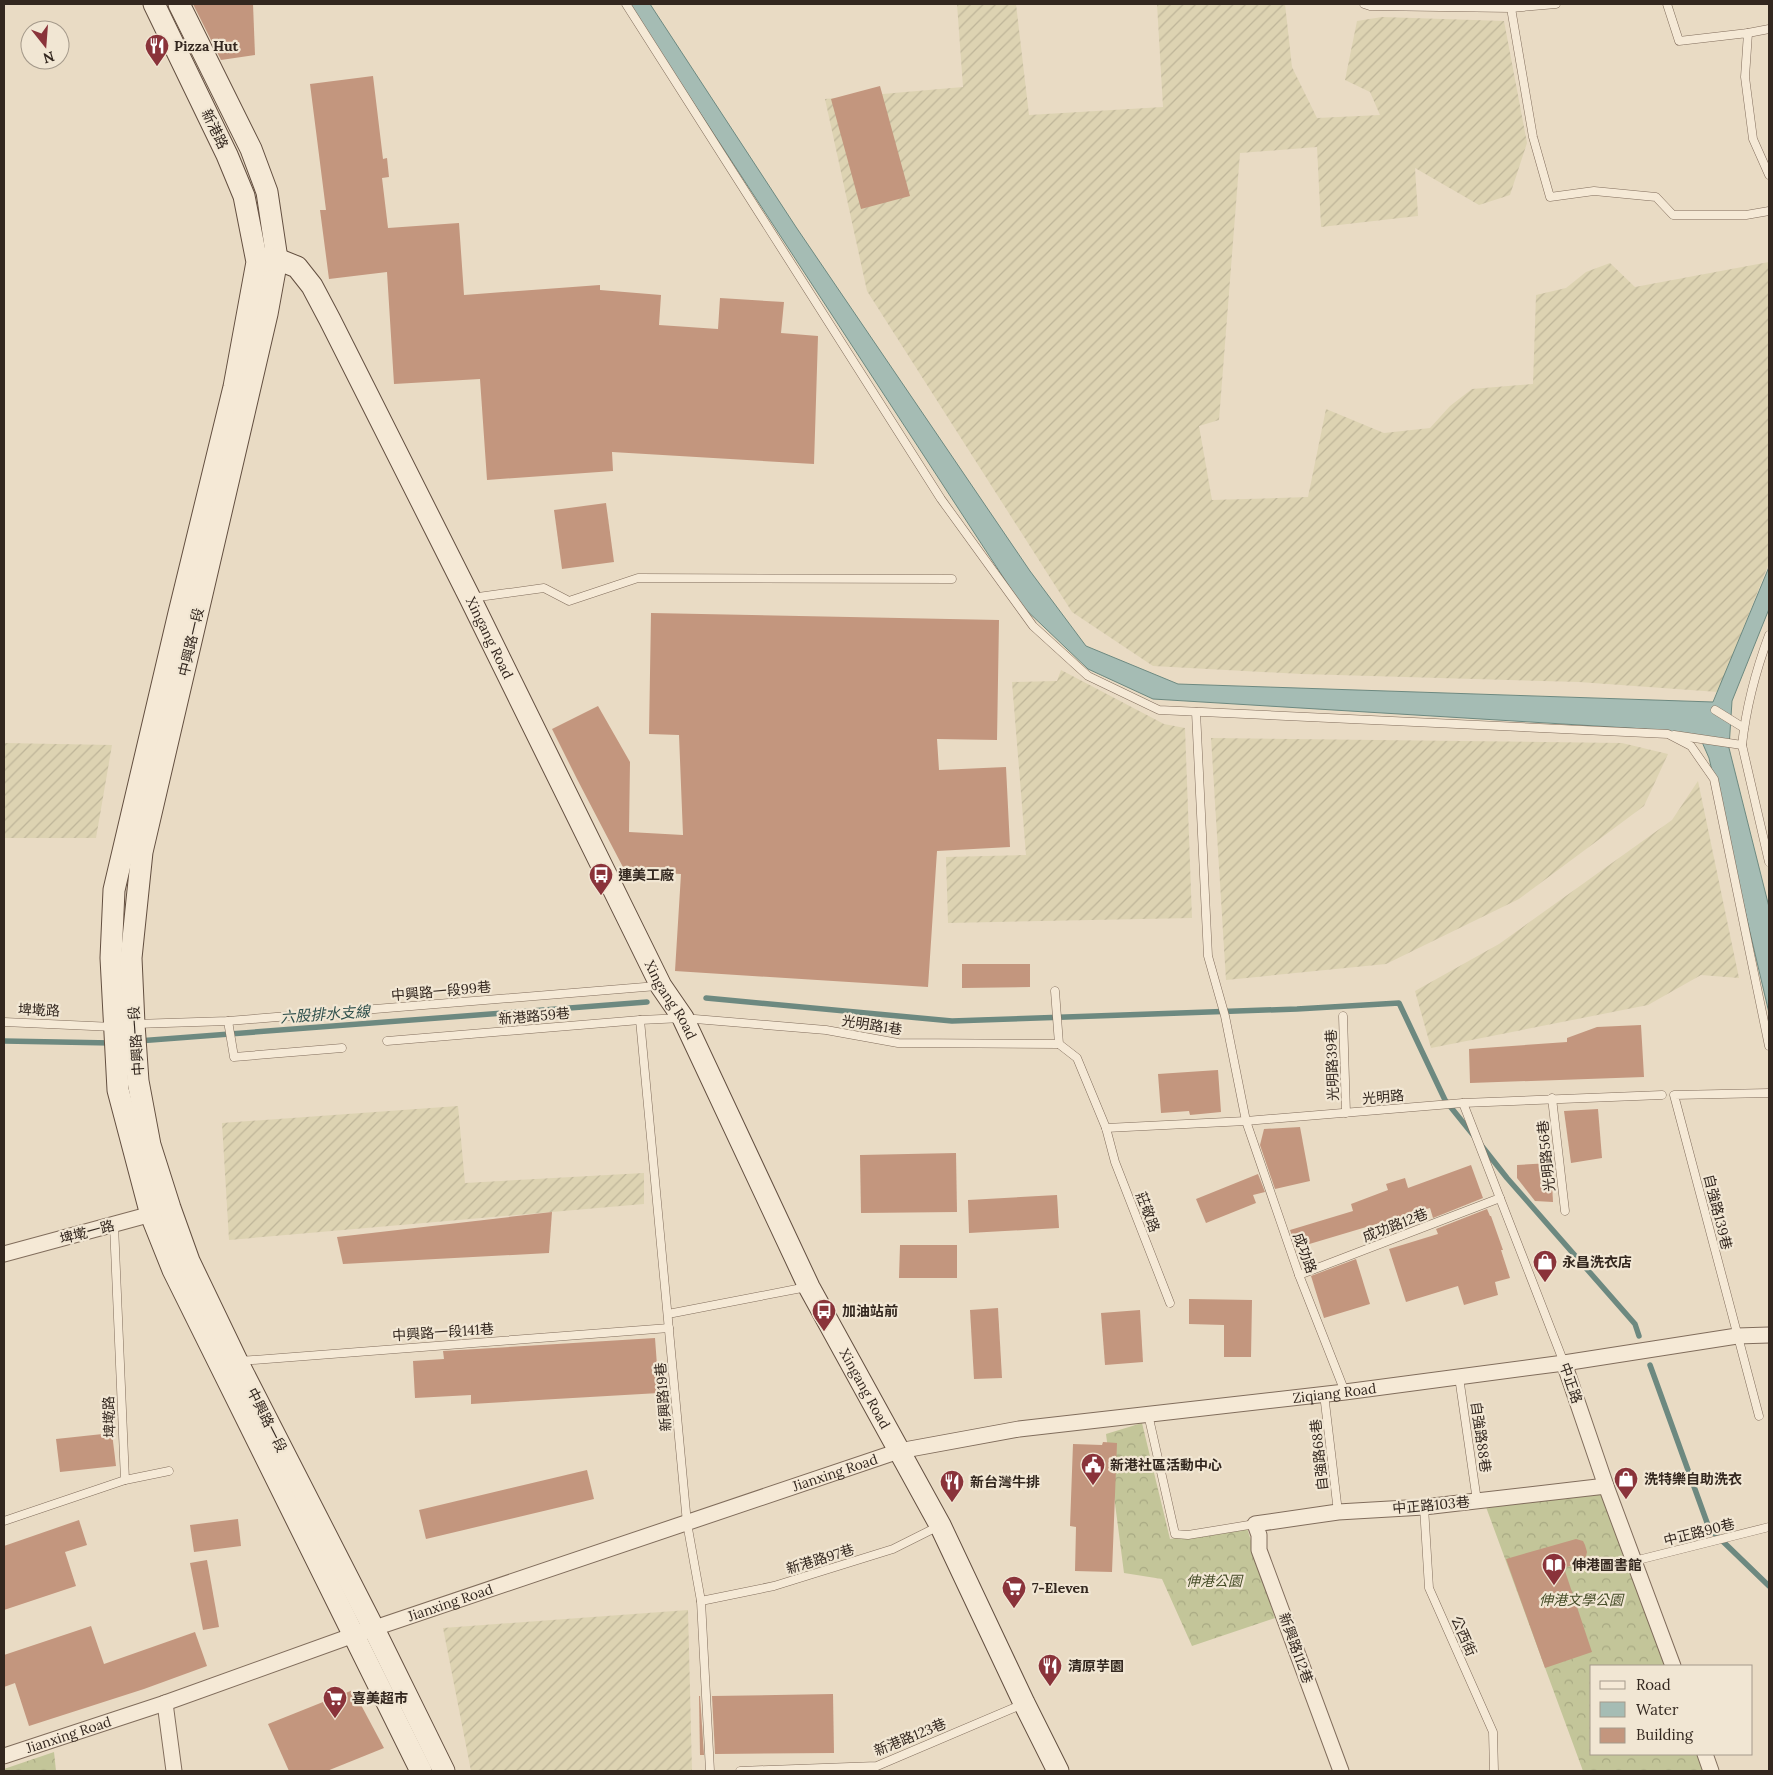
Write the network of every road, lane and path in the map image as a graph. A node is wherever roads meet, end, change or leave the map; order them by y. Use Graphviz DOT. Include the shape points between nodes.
graph roads {
  1 [pos="154,4"];
  2 [pos="179,4"];
  3 [pos="626,4"];
  4 [pos="1364,4"];
  5 [pos="1556,4"];
  6 [pos="1666,4"];
  7 [pos="1511,8"];
  8 [pos="1769,29"];
  9 [pos="1748,33"];
  10 [pos="1769,175"];
  11 [pos="1769,211"];
  12 [pos="267,260"];
  13 [pos="952,578"];
  14 [pos="470,598"];
  15 [pos="1769,635"];
  16 [pos="1715,710"];
  17 [pos="1196,712"];
  18 [pos="1744,728"];
  19 [pos="1668,734"];
  20 [pos="1742,745"];
  21 [pos="1769,862"];
  22 [pos="661,986"];
  23 [pos="1055,991"];
  24 [pos="1343,1016"];
  25 [pos="683,1018"];
  26 [pos="640,1020"];
  27 [pos="228,1021"];
  28 [pos="4,1022"];
  29 [pos="124,1025"];
  30 [pos="387,1041"];
  31 [pos="1059,1044"];
  32 [pos="1769,1046"];
  33 [pos="342,1048"];
  34 [pos="1769,1093"];
  35 [pos="1662,1095"];
  36 [pos="1552,1098"];
  37 [pos="1460,1103"];
  38 [pos="1346,1113"];
  39 [pos="1246,1120"];
  40 [pos="1106,1128"];
  41 [pos="1500,1198"];
  42 [pos="160,1211"];
  43 [pos="1565,1211"];
  44 [pos="114,1225"];
  45 [pos="4,1254"];
  46 [pos="1299,1275"];
  47 [pos="809,1287"];
  48 [pos="1170,1303"];
  49 [pos="668,1314"];
  50 [pos="669,1328"];
  51 [pos="1769,1335"];
  52 [pos="1737,1336"];
  53 [pos="1564,1363"];
  54 [pos="228,1364"];
  55 [pos="1459,1377"];
  56 [pos="1345,1392"];
  57 [pos="1324,1394"];
  58 [pos="1148,1414"];
  59 [pos="1759,1416"];
  60 [pos="899,1451"];
  61 [pos="169,1471"];
  62 [pos="125,1480"];
  63 [pos="1606,1486"];
  64 [pos="1477,1501"];
  65 [pos="1424,1507"];
  66 [pos="1338,1512"];
  67 [pos="4,1521"];
  68 [pos="687,1523"];
  69 [pos="1256,1524"];
  70 [pos="940,1525"];
  71 [pos="1769,1527"];
  72 [pos="1634,1561"];
  73 [pos="701,1601"];
  74 [pos="364,1632"];
  75 [pos="1672,1665"];
  76 [pos="165,1703"];
  77 [pos="1024,1703"];
  78 [pos="1705,1755"];
  79 [pos="4,1756"];
  80 [pos="174,1771"];
  81 [pos="420,1771"];
  82 [pos="444,1771"];
  83 [pos="710,1771"];
  84 [pos="740,1771"];
  85 [pos="1058,1771"];
  86 [pos="1341,1771"];
  87 [pos="1494,1771"];
  88 [pos="1711,1771"];
  1 -- 12 [label="main road, 新港路" via="223,146"];
  2 -- 12 [label="main road, 新港路" via="251,149 267,192"];
  3 -- 17 [label="lane" via="941,499 1033,626 1088,676 1159,710"];
  4 -- 7 [label="lane"];
  5 -- 7 [label="lane"];
  6 -- 9 [label="lane" via="1679,41"];
  7 -- 11 [label="lane" via="1534,137 1550,197 1594,191 1656,197 1673,215 1746,215"];
  8 -- 9 [label="lane"];
  9 -- 10 [label="lane" via="1745,77 1753,139"];
  12 -- 14 [label="main road, Xingang Road" via="297,267 312,286"];
  12 -- 29 [label="main road, 中興路一段" via="174,632 114,890 111,958"];
  13 -- 14 [label="lane" via="638,578 569,601 544,588"];
  14 -- 22 [label="main road, Xingang Road"];
  15 -- 18 [label="lane"];
  16 -- 18 [label="lane"];
  17 -- 19 [label="lane"];
  17 -- 39 [label="lane, 成功路" via="1208,956 1225,1016"];
  18 -- 20 [label="lane"];
  19 -- 20 [label="lane"];
  19 -- 32 [label="lane" via="1691,746 1714,779"];
  20 -- 21 [label="lane"];
  22 -- 25 [label="main road, Xingang Road"];
  22 -- 27 [label="lane, 中興路一段99巷"];
  23 -- 31 [label="lane"];
  24 -- 38 [label="lane, 光明路39巷"];
  25 -- 26 [label="lane, 新港路59巷"];
  25 -- 31 [label="lane, 光明路1巷" via="826,1030 898,1043"];
  25 -- 47 [label="main road, Xingang Road"];
  26 -- 30 [label="lane, 新港路59巷"];
  26 -- 49 [label="lane, 新興路19巷"];
  27 -- 29 [label="lane, 中興路一段99巷"];
  27 -- 33 [label="lane" via="234,1056"];
  28 -- 29 [label="lane, 埤墘路"];
  29 -- 42 [label="main road, 中興路一段" via="118,1090"];
  31 -- 40 [label="lane" via="1077,1058"];
  34 -- 52 [label="lane, 自強路139巷" via="1674,1095"];
  35 -- 36 [label="lane, 光明路"];
  36 -- 37 [label="lane, 光明路"];
  36 -- 43 [label="lane, 光明路56巷"];
  37 -- 38 [label="lane, 光明路"];
  37 -- 41 [label="lane, 中正路"];
  38 -- 39 [label="lane, 光明路"];
  39 -- 40 [label="lane, 光明路"];
  39 -- 46 [label="lane, 成功路"];
  40 -- 48 [label="lane, 莊敬路" via="1115,1162"];
  41 -- 46 [label="lane, 成功路12巷"];
  41 -- 53 [label="lane, 中正路"];
  42 -- 44 [label="street, 埤墘一路"];
  42 -- 54 [label="main road, 中興路一段" via="173,1270"];
  44 -- 45 [label="street, 埤墘一路"];
  44 -- 62 [label="lane, 埤墘路"];
  46 -- 56 [label="lane, 成功路"];
  47 -- 49 [label="lane"];
  47 -- 60 [label="main road, Xingang Road"];
  49 -- 50 [label="lane, 新興路19巷"];
  50 -- 54 [label="lane, 中興路一段141巷"];
  50 -- 68 [label="lane, 新興路19巷"];
  51 -- 52 [label="street, Ziqiang Road"];
  52 -- 53 [label="street, Ziqiang Road"];
  52 -- 59 [label="lane, 自強路139巷"];
  53 -- 55 [label="street, Ziqiang Road"];
  53 -- 63 [label="street, 中正路"];
  54 -- 74 [label="main road, 中興路一段"];
  55 -- 56 [label="street, Ziqiang Road"];
  55 -- 64 [label="lane, 自強路88巷"];
  56 -- 57 [label="street, Ziqiang Road"];
  57 -- 58 [label="street, Ziqiang Road"];
  57 -- 66 [label="lane, 自強路68巷"];
  58 -- 60 [label="street, Ziqiang Road" via="1019,1428"];
  58 -- 69 [label="lane" via="1175,1534 1188,1535"];
  60 -- 68 [label="street, Jianxing Road"];
  60 -- 70 [label="main road, Xingang Road"];
  61 -- 62 [label="lane"];
  62 -- 67 [label="lane"];
  63 -- 64 [label="street, 中正路103巷"];
  63 -- 72 [label="street, 中正路"];
  64 -- 65 [label="street, 中正路103巷"];
  65 -- 66 [label="street, 中正路103巷"];
  65 -- 87 [label="lane, 公西街" via="1429,1588 1493,1732"];
  66 -- 69 [label="street, 中正路103巷"];
  68 -- 73 [label="lane, 新興路19巷"];
  68 -- 74 [label="street, Jianxing Road"];
  69 -- 86 [label="street, 新興路112巷" via="1259,1550"];
  70 -- 73 [label="lane, 新港路97巷" via="893,1549 774,1586"];
  70 -- 77 [label="main road, Xingang Road"];
  71 -- 72 [label="lane, 中正路90巷"];
  72 -- 75 [label="street, 中正路"];
  73 -- 83 [label="lane, 新興路19巷"];
  74 -- 76 [label="street, Jianxing Road"];
  74 -- 81 [label="main road, 中興路一段"];
  74 -- 82 [label="main road, 中興路一段"];
  76 -- 79 [label="street, Jianxing Road"];
  76 -- 80 [label="street"];
  77 -- 84 [label="lane, 新港路123巷" via="877,1766"];
  77 -- 85 [label="main road, Xingang Road"];
  78 -- 88 [label="street"];
}
